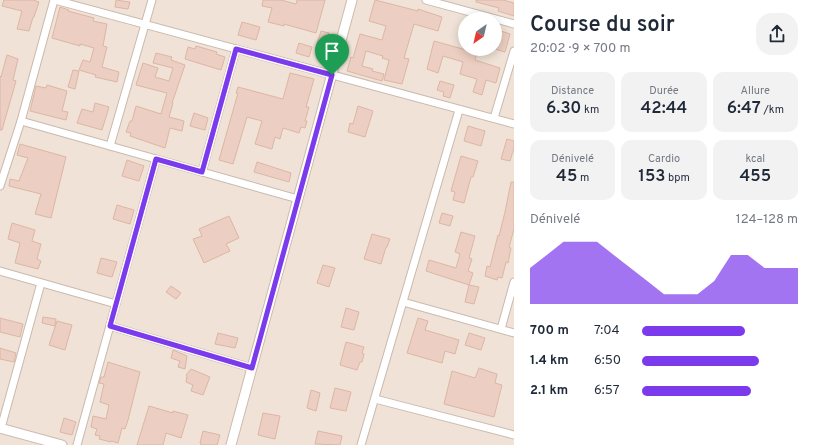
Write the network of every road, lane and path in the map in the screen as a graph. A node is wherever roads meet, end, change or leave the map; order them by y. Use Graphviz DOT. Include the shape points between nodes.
graph roads {
  1 [pos="54,0"];
  2 [pos="152,0"];
  3 [pos="352,0"];
  4 [pos="426,0"];
  5 [pos="145,24"];
  6 [pos="514,24"];
  7 [pos="236,49"];
  8 [pos="514,50"];
  9 [pos="332,75"];
  10 [pos="459,110"];
  11 [pos="494,118"];
  12 [pos="21,121"];
  13 [pos="514,124"];
  14 [pos="110,146"];
  15 [pos="156,159"];
  16 [pos="202,172"];
  17 [pos="0,186"];
  18 [pos="298,199"];
  19 [pos="0,271"];
  20 [pos="514,282"];
  21 [pos="41,283"];
  22 [pos="403,302"];
  23 [pos="116,304"];
  24 [pos="110,326"];
  25 [pos="501,329"];
  26 [pos="514,333"];
  27 [pos="252,368"];
  28 [pos="375,399"];
  29 [pos="0,428"];
  30 [pos="514,436"];
  31 [pos="62,445"];
  32 [pos="77,445"];
  33 [pos="231,445"];
  34 [pos="361,445"];
  1 -- 5 [label="street"];
  1 -- 12 [label="street"];
  2 -- 5 [label="street"];
  3 -- 9 [label="street"];
  4 -- 6 [label="street"];
  5 -- 7 [label="street"];
  5 -- 14 [label="street"];
  7 -- 9 [label="street"];
  7 -- 16 [label="street"];
  8 -- 11 [label="street"];
  9 -- 10 [label="street"];
  9 -- 18 [label="street"];
  10 -- 11 [label="street"];
  10 -- 22 [label="street"];
  11 -- 13 [label="street"];
  12 -- 14 [label="street"];
  12 -- 17 [label="street"];
  14 -- 15 [label="street"];
  15 -- 16 [label="street"];
  15 -- 23 [label="street"];
  16 -- 18 [label="street"];
  18 -- 27 [label="street"];
  19 -- 21 [label="street"];
  20 -- 25 [label="street"];
  21 -- 23 [label="street"];
  21 -- 29 [label="street"];
  22 -- 25 [label="street"];
  22 -- 28 [label="street"];
  23 -- 24 [label="street"];
  24 -- 27 [label="street"];
  24 -- 32 [label="street"];
  25 -- 26 [label="street"];
  27 -- 33 [label="street"];
  28 -- 30 [label="street"];
  28 -- 34 [label="street"];
  29 -- 31 [label="street"];
}
